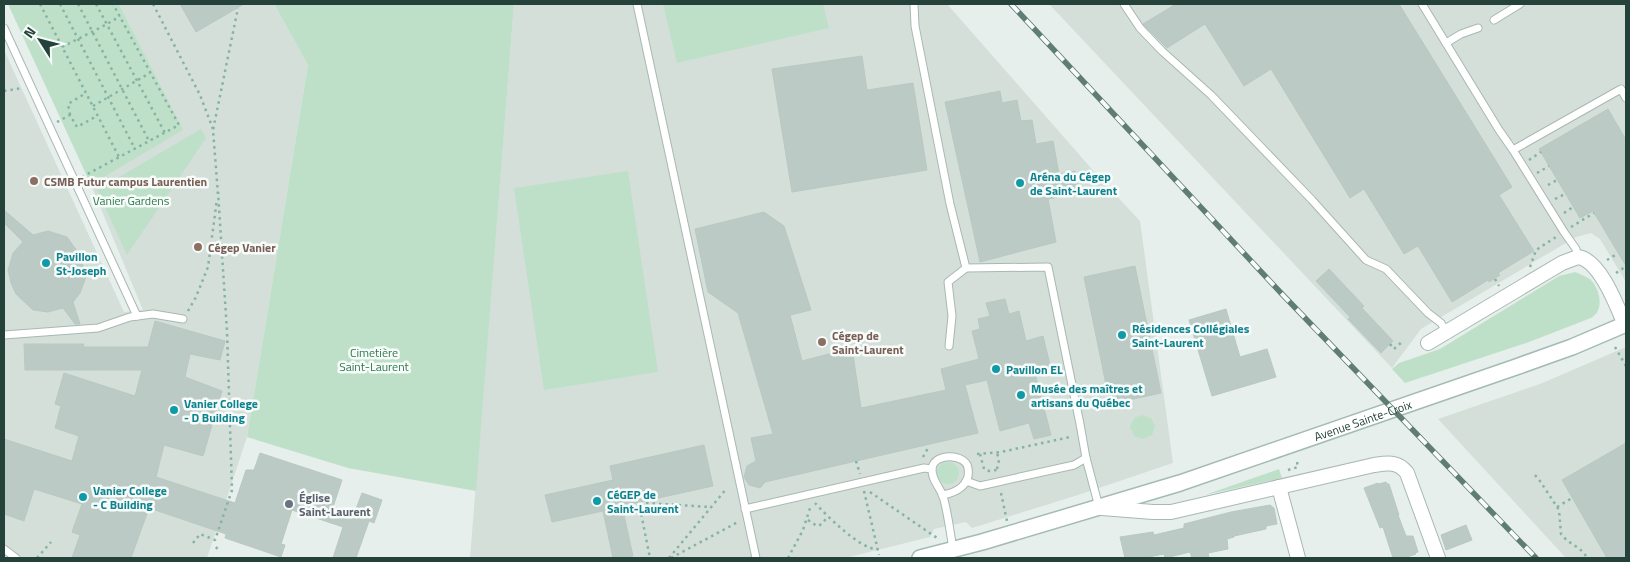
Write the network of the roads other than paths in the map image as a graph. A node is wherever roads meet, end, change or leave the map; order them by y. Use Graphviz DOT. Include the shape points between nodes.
graph roads {
  1 [pos="637,4"];
  2 [pos="914,4"];
  3 [pos="1124,4"];
  4 [pos="1422,4"];
  5 [pos="1520,4"];
  6 [pos="1494,20"];
  7 [pos="4,28"];
  8 [pos="1478,28"];
  9 [pos="1446,44"];
  10 [pos="1626,98"];
  11 [pos="1513,150"];
  12 [pos="1578,258"];
  13 [pos="966,268"];
  14 [pos="137,316"];
  15 [pos="183,319"];
  16 [pos="1625,324"];
  17 [pos="1446,332"];
  18 [pos="4,335"];
  19 [pos="1428,344"];
  20 [pos="949,346"];
  21 [pos="1086,458"];
  22 [pos="932,469"];
  23 [pos="966,481"];
  24 [pos="1279,487"];
  25 [pos="942,496"];
  26 [pos="1099,507"];
  27 [pos="745,509"];
  28 [pos="4,548"];
  29 [pos="955,554"];
  30 [pos="16,558"];
  31 [pos="756,558"];
  32 [pos="920,558"];
  33 [pos="1298,558"];
  34 [pos="1438,558"];
  1 -- 27 [label="lane"];
  2 -- 13 [label="lane" via="915,26 950,204"];
  3 -- 17 [label="lane" via="1156,45 1212,95 1366,260 1386,269 1441,323"];
  4 -- 9 [label="lane"];
  5 -- 6 [label="lane"];
  7 -- 14 [label="lane"];
  8 -- 9 [label="lane"];
  9 -- 11 [label="lane"];
  10 -- 11 [label="lane" via="1620,89"];
  11 -- 12 [label="lane" via="1576,249"];
  12 -- 16 [label="street, Avenue Sainte-Croix" via="1589,262 1602,278"];
  12 -- 17 [label="street" via="1562,263"];
  13 -- 20 [label="lane" via="948,282 952,316"];
  13 -- 21 [label="lane" via="1048,267"];
  14 -- 15 [label="lane" via="153,314"];
  14 -- 18 [label="lane" via="98,328"];
  16 -- 26 [label="main road, Avenue Sainte-Croix" via="1516,367 1180,483"];
  17 -- 19 [label="street"];
  21 -- 23 [label="lane" via="1074,465 999,483 980,486"];
  21 -- 26 [label="lane"];
  22 -- 23 [label="lane" via="942,457 961,460 968,468"];
  22 -- 25 [label="lane"];
  22 -- 27 [label="lane" via="924,468"];
  23 -- 25 [label="lane" via="958,490"];
  24 -- 26 [label="street, Avenue Sainte-Croix" via="1168,512"];
  24 -- 33 [label="street"];
  24 -- 34 [label="street, Avenue Sainte-Croix" via="1379,464 1400,466 1410,480"];
  25 -- 29 [label="lane"];
  26 -- 29 [label="main road, Avenue Sainte-Croix"];
  27 -- 31 [label="lane"];
  28 -- 30 [label="lane"];
  29 -- 32 [label="main road, Avenue Sainte-Croix"];
}
